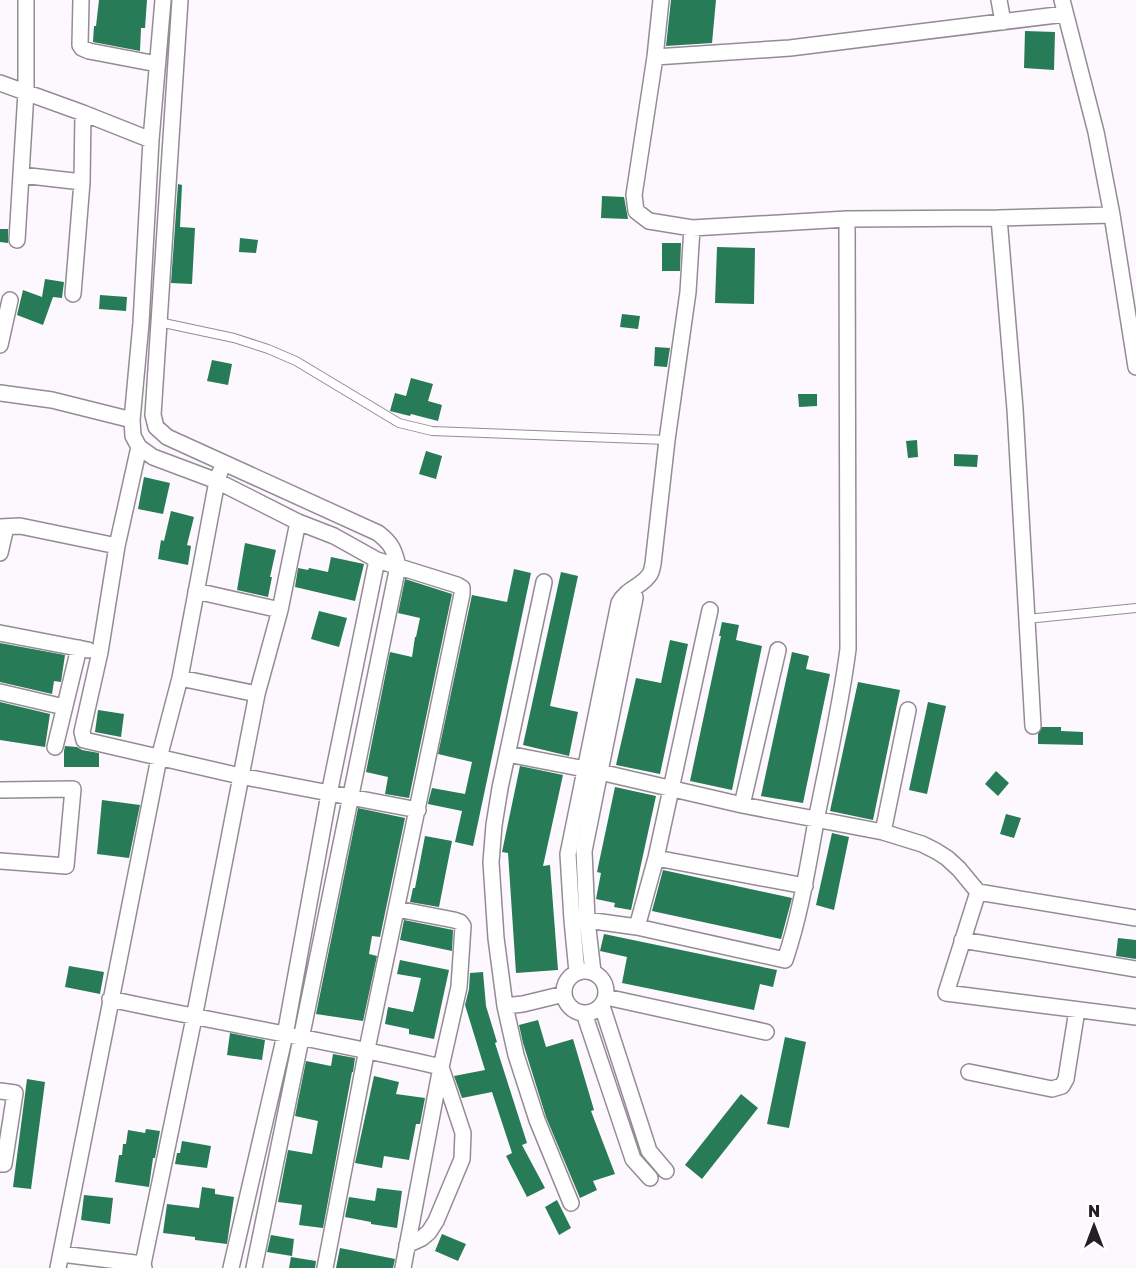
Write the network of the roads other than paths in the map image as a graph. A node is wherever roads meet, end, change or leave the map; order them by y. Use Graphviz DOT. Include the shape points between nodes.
graph roads {
  1 [pos="26,0"];
  2 [pos="81,0"];
  3 [pos="163,0"];
  4 [pos="180,0"];
  5 [pos="661,0"];
  6 [pos="999,0"];
  7 [pos="1064,7"];
  8 [pos="1003,22"];
  9 [pos="655,57"];
  10 [pos="157,64"];
  11 [pos="0,82"];
  12 [pos="26,92"];
  13 [pos="83,113"];
  14 [pos="150,140"];
  15 [pos="21,176"];
  16 [pos="81,182"];
  17 [pos="1112,215"];
  18 [pos="999,218"];
  19 [pos="847,219"];
  20 [pos="692,228"];
  21 [pos="17,240"];
  22 [pos="73,294"];
  23 [pos="10,300"];
  24 [pos="159,322"];
  25 [pos="0,345"];
  26 [pos="1136,368"];
  27 [pos="0,393"];
  28 [pos="132,420"];
  29 [pos="667,440"];
  30 [pos="139,447"];
  31 [pos="223,463"];
  32 [pos="217,481"];
  33 [pos="298,522"];
  34 [pos="3,527"];
  35 [pos="117,546"];
  36 [pos="0,554"];
  37 [pos="377,560"];
  38 [pos="398,566"];
  39 [pos="544,582"];
  40 [pos="633,589"];
  41 [pos="196,591"];
  42 [pos="1136,608"];
  43 [pos="280,610"];
  44 [pos="710,610"];
  45 [pos="1027,619"];
  46 [pos="0,633"];
  47 [pos="79,648"];
  48 [pos="778,650"];
  49 [pos="100,652"];
  50 [pos="180,678"];
  51 [pos="0,693"];
  52 [pos="257,693"];
  53 [pos="64,707"];
  54 [pos="908,710"];
  55 [pos="1033,726"];
  56 [pos="56,747"];
  57 [pos="508,754"];
  58 [pos="159,758"];
  59 [pos="585,768"];
  60 [pos="600,772"];
  61 [pos="240,776"];
  62 [pos="672,788"];
  63 [pos="0,790"];
  64 [pos="329,794"];
  65 [pos="350,798"];
  66 [pos="742,805"];
  67 [pos="418,810"];
  68 [pos="817,819"];
  69 [pos="883,832"];
  70 [pos="656,858"];
  71 [pos="0,861"];
  72 [pos="805,886"];
  73 [pos="978,892"];
  74 [pos="397,909"];
  75 [pos="1136,918"];
  76 [pos="579,920"];
  77 [pos="638,927"];
  78 [pos="962,940"];
  79 [pos="1136,969"];
  80 [pos="577,972"];
  81 [pos="593,972"];
  82 [pos="564,994"];
  83 [pos="110,999"];
  84 [pos="604,1002"];
  85 [pos="505,1006"];
  86 [pos="1077,1010"];
  87 [pos="584,1013"];
  88 [pos="1136,1017"];
  89 [pos="194,1018"];
  90 [pos="766,1032"];
  91 [pos="285,1035"];
  92 [pos="301,1038"];
  93 [pos="367,1049"];
  94 [pos="441,1067"];
  95 [pos="969,1072"];
  96 [pos="0,1091"];
  97 [pos="0,1164"];
  98 [pos="666,1171"];
  99 [pos="650,1178"];
  100 [pos="571,1203"];
  101 [pos="407,1245"];
  102 [pos="59,1261"];
  103 [pos="144,1266"];
  104 [pos="231,1268"];
  105 [pos="254,1268"];
  106 [pos="325,1268"];
  107 [pos="403,1268"];
  1 -- 12 [label="street"];
  2 -- 10 [label="street" via="82,48"];
  3 -- 10 [label="street"];
  4 -- 24 [label="street"];
  5 -- 9 [label="street"];
  6 -- 8 [label="street"];
  7 -- 8 [label="street"];
  7 -- 17 [label="street" via="1096,132"];
  8 -- 9 [label="street" via="790,48"];
  9 -- 20 [label="street" via="634,195 636,211 649,222"];
  10 -- 14 [label="street"];
  11 -- 12 [label="street"];
  12 -- 13 [label="street"];
  12 -- 15 [label="street"];
  13 -- 14 [label="street"];
  13 -- 16 [label="street"];
  14 -- 28 [label="street"];
  15 -- 16 [label="street"];
  15 -- 21 [label="street"];
  16 -- 22 [label="street"];
  17 -- 18 [label="street"];
  17 -- 26 [label="street"];
  18 -- 19 [label="street"];
  18 -- 45 [label="street"];
  19 -- 20 [label="street"];
  19 -- 68 [label="street" via="848,649"];
  20 -- 29 [label="street" via="688,292"];
  23 -- 25 [label="street"];
  24 -- 29 [label="lane" via="268,349 296,361 399,423 432,431"];
  24 -- 31 [label="street" via="153,415 156,427 167,437"];
  27 -- 28 [label="street" via="51,400"];
  28 -- 30 [label="street" via="133,436"];
  29 -- 40 [label="street" via="653,564 650,575"];
  30 -- 32 [label="street" via="153,457"];
  30 -- 35 [label="street"];
  31 -- 32 [label="street"];
  31 -- 38 [label="street" via="378,533 389,542"];
  32 -- 33 [label="street"];
  32 -- 41 [label="street"];
  33 -- 37 [label="street"];
  33 -- 43 [label="street"];
  34 -- 35 [label="street" via="20,526"];
  34 -- 36 [label="street"];
  35 -- 49 [label="street"];
  37 -- 38 [label="street"];
  37 -- 64 [label="street"];
  38 -- 65 [label="street"];
  38 -- 67 [label="street" via="462,588"];
  39 -- 57 [label="street"];
  40 -- 59 [label="street" via="623,595 616,615"];
  40 -- 60 [label="street" via="635,598"];
  41 -- 43 [label="street"];
  41 -- 50 [label="street"];
  42 -- 45 [label="lane"];
  43 -- 52 [label="street"];
  44 -- 62 [label="street"];
  45 -- 55 [label="street"];
  46 -- 47 [label="street"];
  47 -- 49 [label="street"];
  47 -- 53 [label="street"];
  48 -- 66 [label="street"];
  49 -- 58 [label="street" via="82,732 84,740"];
  50 -- 52 [label="street"];
  50 -- 58 [label="street"];
  51 -- 53 [label="street"];
  52 -- 61 [label="street"];
  53 -- 56 [label="street"];
  54 -- 69 [label="street"];
  57 -- 59 [label="street"];
  57 -- 85 [label="street" via="491,862"];
  58 -- 61 [label="street"];
  58 -- 83 [label="street"];
  59 -- 60 [label="street"];
  59 -- 76 [label="street" via="568,854"];
  60 -- 62 [label="street"];
  60 -- 76 [label="street" via="584,851"];
  61 -- 64 [label="street"];
  61 -- 89 [label="street"];
  62 -- 66 [label="street"];
  62 -- 70 [label="street"];
  63 -- 71 [label="street" via="73,789 66,866"];
  64 -- 65 [label="street"];
  64 -- 91 [label="street"];
  65 -- 67 [label="street"];
  65 -- 92 [label="street"];
  66 -- 68 [label="street"];
  67 -- 74 [label="street"];
  68 -- 69 [label="street"];
  68 -- 72 [label="street"];
  69 -- 73 [label="street" via="936,851 959,869"];
  70 -- 72 [label="street"];
  70 -- 77 [label="street"];
  72 -- 77 [label="street" via="785,960"];
  73 -- 75 [label="street"];
  73 -- 78 [label="street"];
  74 -- 93 [label="street"];
  74 -- 94 [label="street" via="454,920 463,926 459,987"];
  76 -- 77 [label="street"];
  76 -- 80 [label="street"];
  76 -- 81 [label="street"];
  78 -- 79 [label="street"];
  78 -- 86 [label="street" via="946,993"];
  80 -- 81 [label="street"];
  80 -- 82 [label="street" via="566,981"];
  81 -- 84 [label="street" via="600,976 607,990"];
  82 -- 85 [label="street"];
  82 -- 87 [label="street" via="574,1011"];
  83 -- 89 [label="street"];
  83 -- 102 [label="street"];
  84 -- 87 [label="street" via="594,1011"];
  84 -- 90 [label="street"];
  84 -- 98 [label="street" via="649,1151"];
  85 -- 100 [label="street" via="537,1120"];
  86 -- 88 [label="street"];
  86 -- 95 [label="street" via="1062,1086 1052,1089"];
  87 -- 99 [label="street" via="633,1159"];
  89 -- 91 [label="street"];
  89 -- 103 [label="street"];
  91 -- 92 [label="street"];
  91 -- 104 [label="street"];
  92 -- 93 [label="street"];
  92 -- 105 [label="street"];
  93 -- 94 [label="street"];
  93 -- 106 [label="street"];
  94 -- 101 [label="street"];
  94 -- 101 [label="street" via="463,1133 462,1159 429,1232"];
  96 -- 97 [label="street" via="15,1093 4,1164"];
  101 -- 107 [label="street"];
  102 -- 103 [label="street"];
}
